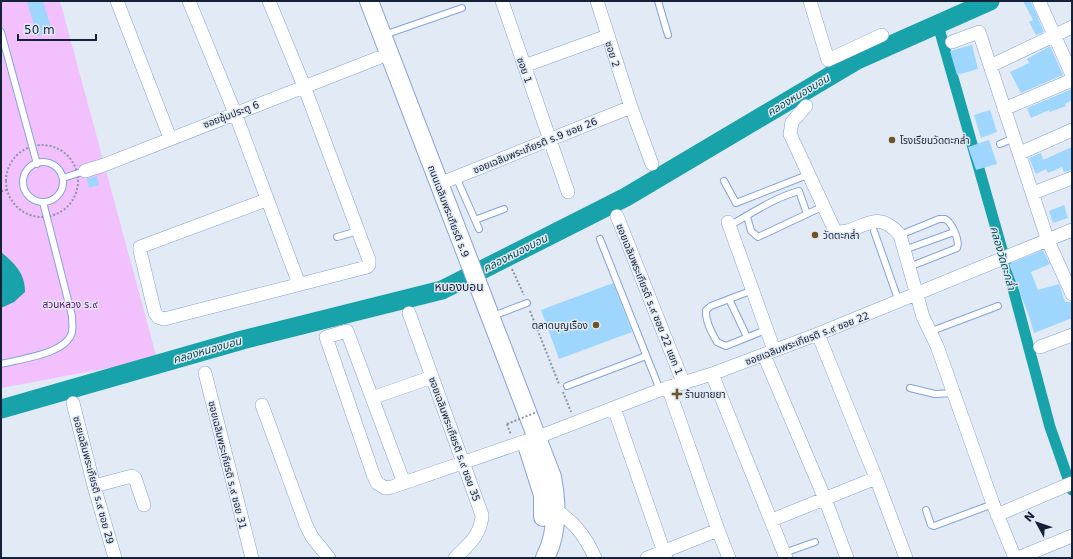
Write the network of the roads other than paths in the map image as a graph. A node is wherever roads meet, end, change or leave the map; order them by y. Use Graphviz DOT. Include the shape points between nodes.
graph roads {
  1 [pos="117,1"];
  2 [pos="189,1"];
  3 [pos="269,1"];
  4 [pos="356,1"];
  5 [pos="369,1"];
  6 [pos="502,1"];
  7 [pos="597,1"];
  8 [pos="658,1"];
  9 [pos="810,1"];
  10 [pos="1039,1"];
  11 [pos="462,8"];
  12 [pos="1072,28"];
  13 [pos="1,32"];
  14 [pos="668,35"];
  15 [pos="882,35"];
  16 [pos="382,36"];
  17 [pos="607,36"];
  18 [pos="1055,36"];
  19 [pos="952,42"];
  20 [pos="378,58"];
  21 [pos="524,66"];
  22 [pos="990,66"];
  23 [pos="1072,75"];
  24 [pos="1072,80"];
  25 [pos="304,86"];
  26 [pos="806,106"];
  27 [pos="631,107"];
  28 [pos="1004,110"];
  29 [pos="235,113"];
  30 [pos="1072,130"];
  31 [pos="170,138"];
  32 [pos="1014,138"];
  33 [pos="550,140"];
  34 [pos="1000,144"];
  35 [pos="1020,153"];
  36 [pos="37,164"];
  37 [pos="652,164"];
  38 [pos="82,172"];
  39 [pos="456,177"];
  40 [pos="63,178"];
  41 [pos="1072,178"];
  42 [pos="724,181"];
  43 [pos="439,184"];
  44 [pos="808,185"];
  45 [pos="568,192"];
  46 [pos="1033,193"];
  47 [pos="266,200"];
  48 [pos="43,202"];
  49 [pos="824,206"];
  50 [pos="504,209"];
  51 [pos="807,214"];
  52 [pos="617,216"];
  53 [pos="747,216"];
  54 [pos="475,220"];
  55 [pos="728,224"];
  56 [pos="479,229"];
  57 [pos="1072,230"];
  58 [pos="358,231"];
  59 [pos="874,231"];
  60 [pos="954,232"];
  61 [pos="900,235"];
  62 [pos="337,237"];
  63 [pos="600,239"];
  64 [pos="1048,241"];
  65 [pos="904,250"];
  66 [pos="462,260"];
  67 [pos="909,268"];
  68 [pos="299,284"];
  69 [pos="472,285"];
  70 [pos="753,290"];
  71 [pos="1072,294"];
  72 [pos="917,295"];
  73 [pos="729,299"];
  74 [pos="900,302"];
  75 [pos="527,303"];
  76 [pos="998,306"];
  77 [pos="410,314"];
  78 [pos="491,316"];
  79 [pos="768,329"];
  80 [pos="929,332"];
  81 [pos="818,334"];
  82 [pos="1072,335"];
  83 [pos="747,337"];
  84 [pos="1040,347"];
  85 [pos="769,353"];
  86 [pos="646,356"];
  87 [pos="1,364"];
  88 [pos="205,373"];
  89 [pos="712,374"];
  90 [pos="432,377"];
  91 [pos="683,382"];
  92 [pos="567,386"];
  93 [pos="664,388"];
  94 [pos="910,388"];
  95 [pos="954,393"];
  96 [pos="372,398"];
  97 [pos="73,403"];
  98 [pos="262,406"];
  99 [pos="614,408"];
  100 [pos="525,438"];
  101 [pos="463,463"];
  102 [pos="876,478"];
  103 [pos="404,483"];
  104 [pos="1072,483"];
  105 [pos="94,486"];
  106 [pos="825,499"];
  107 [pos="144,505"];
  108 [pos="995,509"];
  109 [pos="556,510"];
  110 [pos="926,510"];
  111 [pos="772,520"];
  112 [pos="718,530"];
  113 [pos="1072,536"];
  114 [pos="815,542"];
  115 [pos="665,554"];
  116 [pos="1041,554"];
  117 [pos="785,556"];
  118 [pos="115,558"];
  119 [pos="252,558"];
  120 [pos="329,558"];
  121 [pos="455,558"];
  122 [pos="535,558"];
  123 [pos="545,558"];
  124 [pos="594,558"];
  125 [pos="647,558"];
  126 [pos="729,558"];
  127 [pos="847,558"];
  128 [pos="906,558"];
  129 [pos="1015,558"];
  130 [pos="1018,558"];
  1 -- 31 [label="street"];
  2 -- 29 [label="street"];
  3 -- 25 [label="street"];
  4 -- 20 [label="main road, ถนนเฉลิมพระเกียรติ ร.9"];
  5 -- 16 [label="main road, ถนนเฉลิมพระเกียรติ ร.9"];
  6 -- 21 [label="street, ซอย 1"];
  7 -- 17 [label="street, ซอย 2"];
  8 -- 14 [label="lane"];
  9 -- 15 [label="street" via="828,60"];
  10 -- 18 [label="street"];
  11 -- 16 [label="lane"];
  12 -- 18 [label="street"];
  13 -- 36 [label="lane"];
  16 -- 43 [label="main road, ถนนเฉลิมพระเกียรติ ร.9"];
  17 -- 21 [label="street"];
  17 -- 27 [label="street, ซอย 2"];
  18 -- 22 [label="street"];
  18 -- 23 [label="street"];
  19 -- 22 [label="street" via="979,32"];
  20 -- 25 [label="street, ซอยซุ้มประตู 6"];
  20 -- 66 [label="main road, ถนนเฉลิมพระเกียรติ ร.9"];
  21 -- 33 [label="street, ซอย 1"];
  22 -- 28 [label="street"];
  24 -- 28 [label="street"];
  25 -- 29 [label="street, ซอยซุ้มประตู 6"];
  25 -- 58 [label="street"];
  26 -- 44 [label="street" via="792,122 790,134"];
  27 -- 33 [label="street, ซอยเฉลิมพระเกียรติ ร.9 ซอย 26"];
  27 -- 37 [label="street, ซอย 2"];
  28 -- 32 [label="street"];
  29 -- 31 [label="street, ซอยซุ้มประตู 6"];
  29 -- 47 [label="street"];
  30 -- 35 [label="street"];
  31 -- 38 [label="street, ซอยซุ้มประตู 6"];
  32 -- 34 [label="lane"];
  32 -- 35 [label="street"];
  33 -- 39 [label="street, ซอยเฉลิมพระเกียรติ ร.9 ซอย 26"];
  33 -- 45 [label="street, ซอย 1"];
  35 -- 46 [label="street"];
  36 -- 40 [label="lane" via="53,165"];
  36 -- 48 [label="lane" via="25,174 25,190 36,201"];
  38 -- 40 [label="lane"];
  39 -- 43 [label="street, ซอยเฉลิมพระเกียรติ ร.9 ซอย 26"];
  39 -- 54 [label="lane"];
  40 -- 48 [label="lane" via="59,195"];
  41 -- 46 [label="street"];
  42 -- 44 [label="lane" via="736,203"];
  43 -- 66 [label="main road, ถนนเฉลิมพระเกียรติ ร.9"];
  44 -- 49 [label="street"];
  44 -- 51 [label="lane"];
  44 -- 53 [label="lane"];
  46 -- 64 [label="street"];
  47 -- 68 [label="street"];
  47 -- 68 [label="street" via="140,247 155,313 164,319"];
  48 -- 87 [label="lane" via="72,316 72,332 64,345 48,352"];
  49 -- 51 [label="lane"];
  49 -- 61 [label="street" via="837,232 878,221 893,226"];
  50 -- 54 [label="lane"];
  51 -- 53 [label="lane" via="758,237 751,231"];
  52 -- 91 [label="street, ซอยเฉลิมพระเกียรติ ร.๙ ซอย 22 แยก 1"];
  53 -- 55 [label="lane"];
  54 -- 56 [label="lane"];
  55 -- 70 [label="street"];
  57 -- 64 [label="street, ซอยเฉลิมพระเกียรติ ร.๙ ซอย 22"];
  58 -- 62 [label="lane"];
  58 -- 68 [label="street" via="369,260 367,267"];
  59 -- 74 [label="lane"];
  60 -- 61 [label="lane" via="948,220 942,218"];
  60 -- 65 [label="lane"];
  60 -- 67 [label="lane" via="957,248"];
  61 -- 65 [label="street"];
  63 -- 86 [label="lane"];
  64 -- 71 [label="street"];
  64 -- 72 [label="street, ซอยเฉลิมพระเกียรติ ร.๙ ซอย 22"];
  65 -- 67 [label="street"];
  66 -- 69 [label="main road, ถนนเฉลิมพระเกียรติ ร.9"];
  67 -- 72 [label="street"];
  69 -- 78 [label="main road, ถนนเฉลิมพระเกียรติ ร.9"];
  69 -- 100 [label="main road, ถนนเฉลิมพระเกียรติ ร.9"];
  70 -- 73 [label="lane"];
  70 -- 79 [label="street"];
  72 -- 74 [label="street, ซอยเฉลิมพระเกียรติ ร.๙ ซอย 22"];
  72 -- 80 [label="street"];
  73 -- 83 [label="lane"];
  73 -- 83 [label="lane" via="706,310 710,329 717,342 726,346"];
  74 -- 81 [label="street, ซอยเฉลิมพระเกียรติ ร.๙ ซอย 22"];
  75 -- 78 [label="lane"];
  76 -- 80 [label="lane"];
  77 -- 90 [label="street, ซอยเฉลิมพระเกียรติ ร.๙ ซอย 35"];
  78 -- 100 [label="main road, ถนนเฉลิมพระเกียรติ ร.9"];
  79 -- 83 [label="lane"];
  79 -- 85 [label="street"];
  80 -- 95 [label="street" via="937,346"];
  81 -- 85 [label="street, ซอยเฉลิมพระเกียรติ ร.๙ ซอย 22"];
  81 -- 102 [label="street"];
  82 -- 84 [label="street"];
  85 -- 89 [label="street, ซอยเฉลิมพระเกียรติ ร.๙ ซอย 22"];
  85 -- 106 [label="street"];
  86 -- 92 [label="lane"];
  86 -- 93 [label="lane"];
  88 -- 119 [label="street, ซอยเฉลิมพระเกียรติ ร.๙ ซอย 31"];
  89 -- 91 [label="street, ซอยเฉลิมพระเกียรติ ร.๙ ซอย 22"];
  89 -- 111 [label="street"];
  90 -- 96 [label="street"];
  90 -- 101 [label="street, ซอยเฉลิมพระเกียรติ ร.๙ ซอย 35"];
  91 -- 93 [label="street, ซอยเฉลิมพระเกียรติ ร.๙ ซอย 22"];
  93 -- 99 [label="street, ซอยเฉลิมพระเกียรติ ร.๙ ซอย 22"];
  93 -- 112 [label="street"];
  94 -- 95 [label="lane" via="935,394"];
  95 -- 108 [label="street"];
  96 -- 103 [label="street"];
  96 -- 103 [label="street, ซอยเฉลิมพระเกียรติ ร.๙ ซอย 22" via="347,331 326,337 377,483 384,488"];
  97 -- 105 [label="street, ซอยเฉลิมพระเกียรติ ร.๙ ซอย 29"];
  98 -- 120 [label="street" via="306,525"];
  99 -- 100 [label="street, ซอยเฉลิมพระเกียรติ ร.๙ ซอย 22"];
  99 -- 115 [label="street"];
  100 -- 101 [label="street, ซอยเฉลิมพระเกียรติ ร.๙ ซอย 22"];
  100 -- 109 [label="main road, ถนนเฉลิมพระเกียรติ ร.9" via="552,476"];
  100 -- 122 [label="main road, ถนนเฉลิมพระเกียรติ ร.9" via="543,495 544,521"];
  101 -- 103 [label="street, ซอยเฉลิมพระเกียรติ ร.๙ ซอย 22"];
  101 -- 121 [label="street, ซอยเฉลิมพระเกียรติ ร.๙ ซอย 35" via="482,515 481,527"];
  102 -- 106 [label="street"];
  102 -- 128 [label="street"];
  104 -- 108 [label="street"];
  105 -- 107 [label="street" via="132,476 135,478"];
  105 -- 118 [label="street, ซอยเฉลิมพระเกียรติ ร.๙ ซอย 29"];
  106 -- 111 [label="street"];
  106 -- 127 [label="street"];
  108 -- 110 [label="lane" via="934,526 931,525"];
  108 -- 129 [label="street"];
  109 -- 123 [label="main road, ถนนเฉลิมพระเกียรติ ร.9" via="553,536"];
  109 -- 124 [label="street" via="578,528 588,541"];
  111 -- 117 [label="street"];
  112 -- 115 [label="street"];
  112 -- 126 [label="street"];
  113 -- 116 [label="street"];
  114 -- 117 [label="lane"];
  115 -- 125 [label="street"];
  116 -- 130 [label="street"];
}
